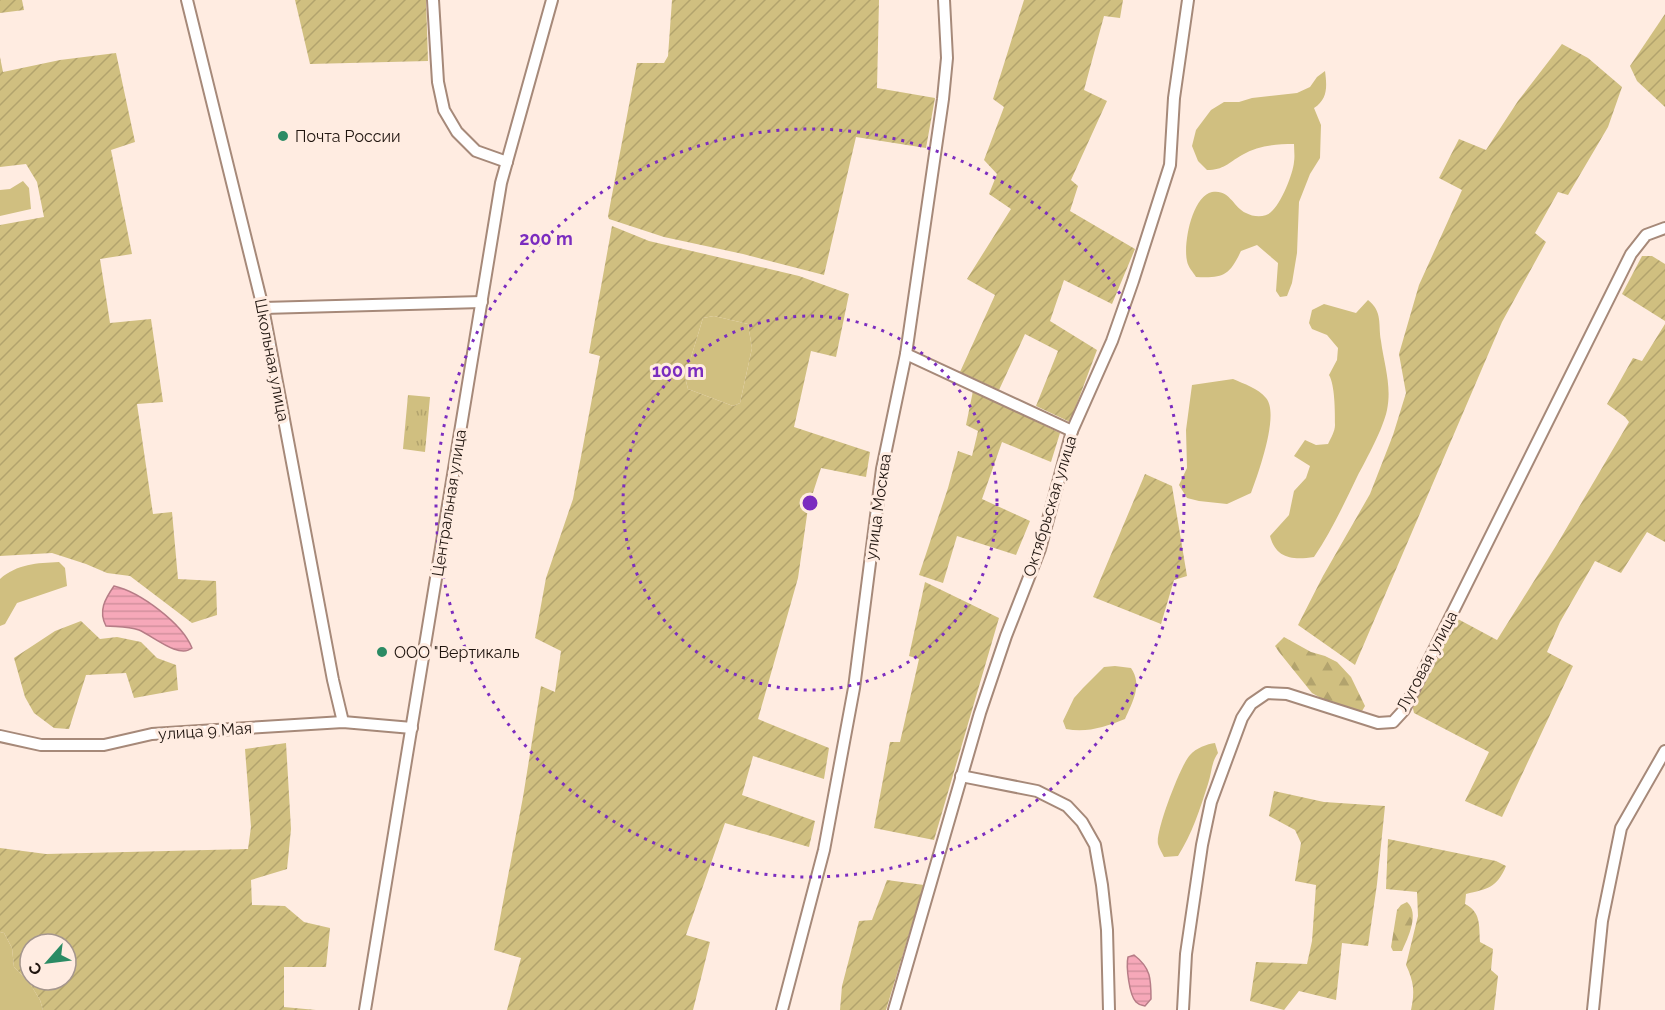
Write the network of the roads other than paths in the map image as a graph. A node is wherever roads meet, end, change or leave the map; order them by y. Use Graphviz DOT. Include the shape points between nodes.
graph roads {
  1 [pos="188,0"];
  2 [pos="433,0"];
  3 [pos="552,0"];
  4 [pos="944,0"];
  5 [pos="1188,0"];
  6 [pos="507,162"];
  7 [pos="1665,228"];
  8 [pos="482,302"];
  9 [pos="263,308"];
  10 [pos="906,354"];
  11 [pos="1072,431"];
  12 [pos="343,722"];
  13 [pos="412,728"];
  14 [pos="0,736"];
  15 [pos="1665,751"];
  16 [pos="961,776"];
  17 [pos="365,1010"];
  18 [pos="782,1010"];
  19 [pos="894,1010"];
  20 [pos="1109,1010"];
  21 [pos="1184,1010"];
  22 [pos="1593,1010"];
  1 -- 9 [label="street, Школьная улица"];
  2 -- 6 [label="street" via="438,82 444,110 457,132 476,151"];
  3 -- 6 [label="street, Центральная улица"];
  4 -- 10 [label="street, улица Москва" via="943,99"];
  5 -- 11 [label="street, Октябрьская улица" via="1174,98 1170,165 1112,341"];
  6 -- 8 [label="street, Центральная улица"];
  7 -- 21 [label="street, Луговая улица" via="1646,235 1630,254 1404,710 1393,722 1378,723 1287,694 1268,693 1251,704 1242,718 1211,802 1202,845 1186,954"];
  8 -- 9 [label="street"];
  8 -- 13 [label="street, Центральная улица"];
  9 -- 12 [label="street, Школьная улица"];
  10 -- 11 [label="street"];
  10 -- 18 [label="street, улица Москва" via="882,469 854,688 826,838"];
  11 -- 16 [label="street, Октябрьская улица" via="1040,549 1006,636"];
  12 -- 13 [label="street, улица 9 Мая"];
  12 -- 14 [label="street, улица 9 Мая" via="152,734 104,745 41,746"];
  13 -- 17 [label="street, Центральная улица"];
  15 -- 22 [label="street" via="1621,828 1602,921"];
  16 -- 19 [label="street, Октябрьская улица"];
  16 -- 20 [label="street" via="1037,791 1067,806 1082,822 1095,845 1101,885 1107,930"];
}
